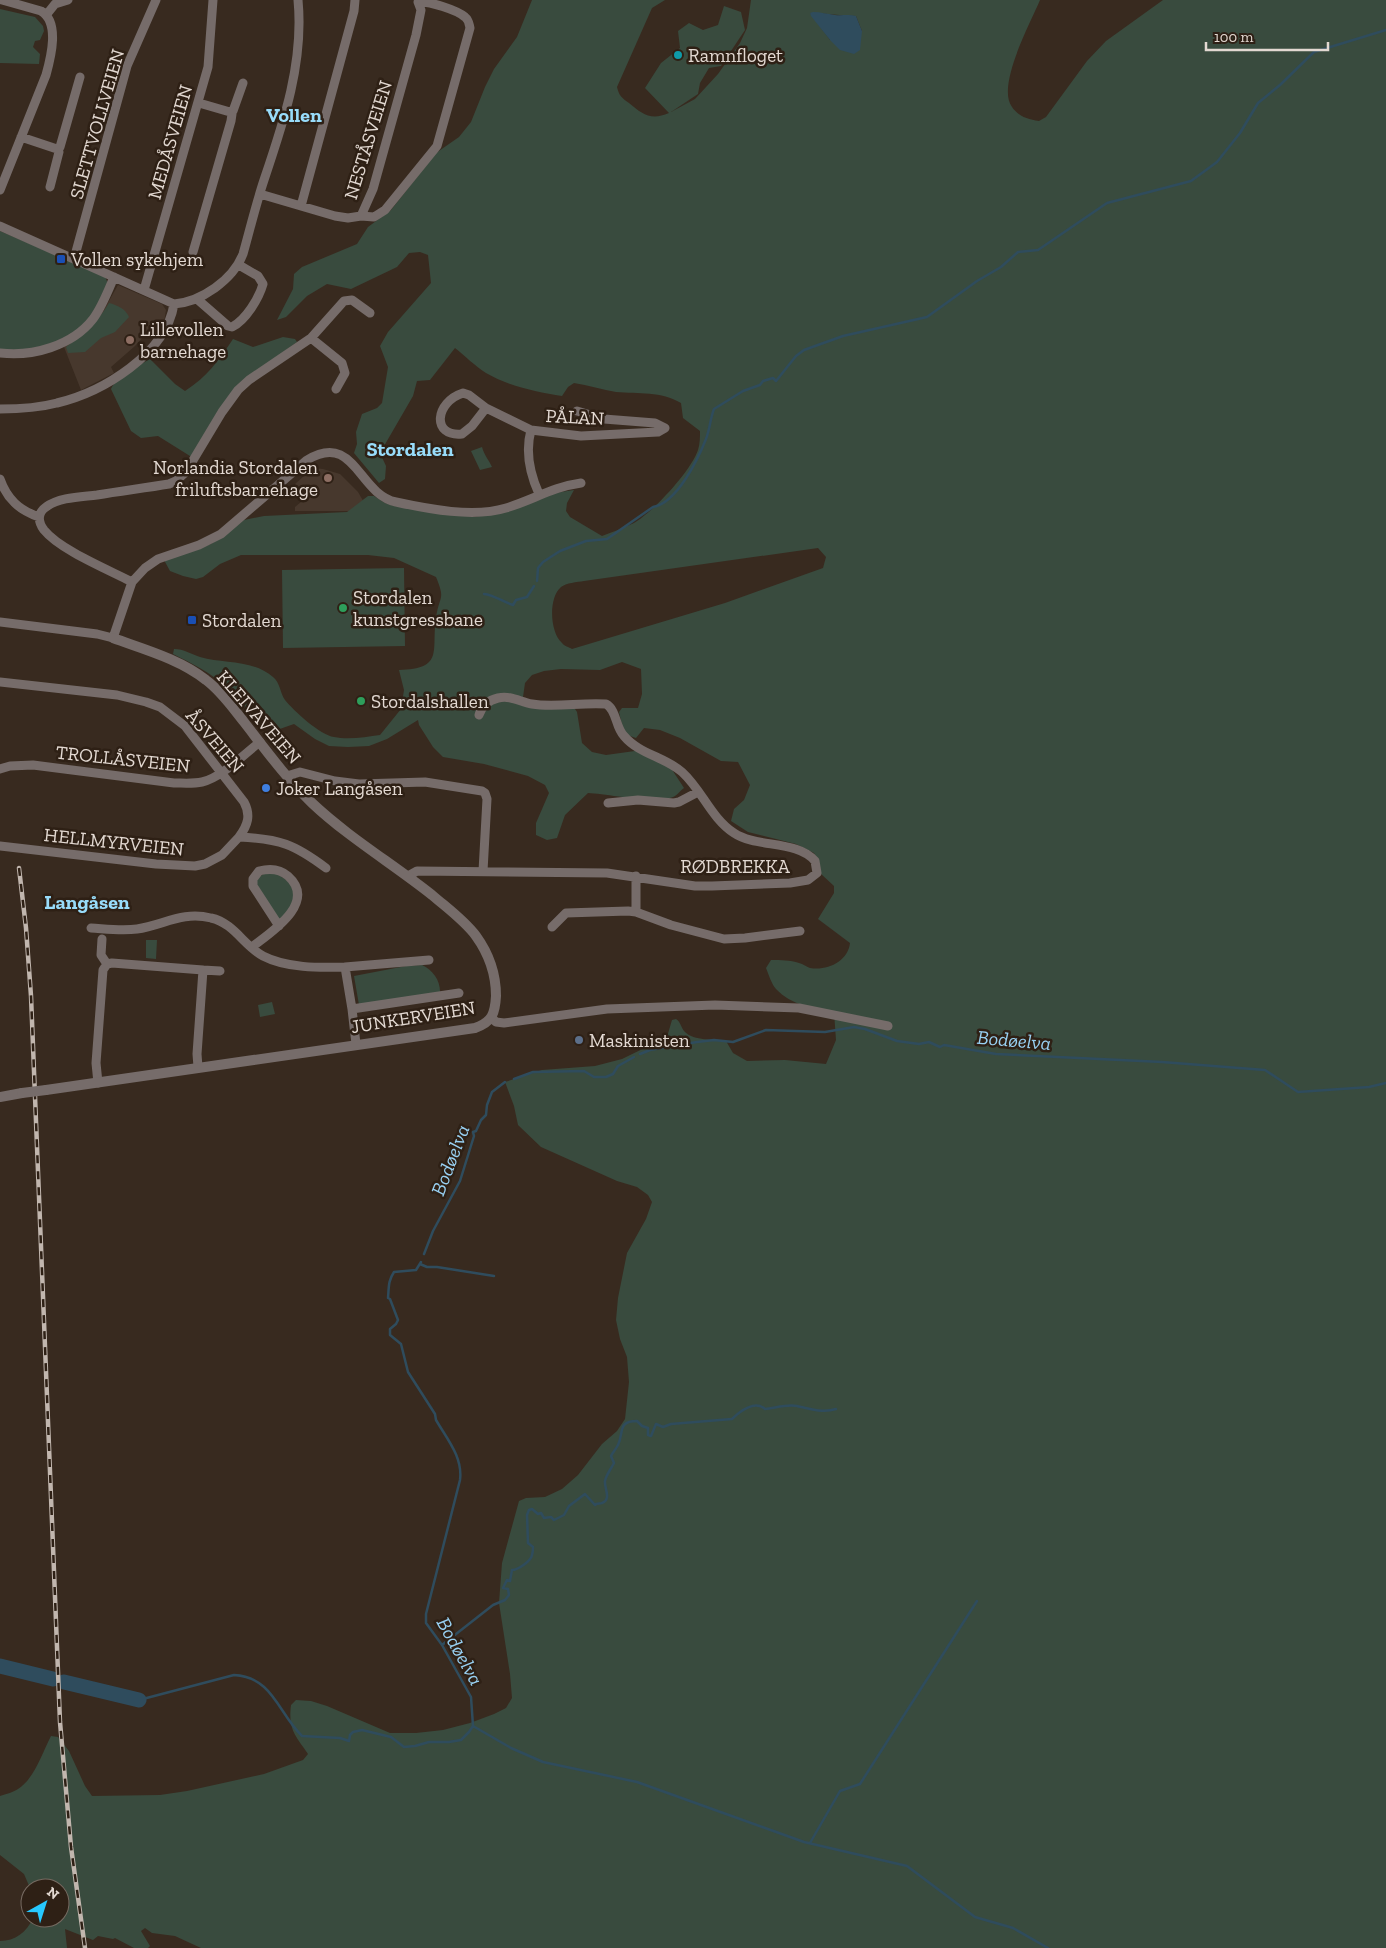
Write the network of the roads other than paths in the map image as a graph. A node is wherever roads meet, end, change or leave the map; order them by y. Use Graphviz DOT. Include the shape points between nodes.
graph roads {
  1 [pos="2,0"];
  2 [pos="68,0"];
  3 [pos="156,0"];
  4 [pos="213,0"];
  5 [pos="298,0"];
  6 [pos="355,0"];
  7 [pos="417,1"];
  8 [pos="47,14"];
  9 [pos="80,76"];
  10 [pos="242,83"];
  11 [pos="199,103"];
  12 [pos="230,112"];
  13 [pos="21,137"];
  14 [pos="57,149"];
  15 [pos="50,186"];
  16 [pos="0,190"];
  17 [pos="260,194"];
  18 [pos="301,206"];
  19 [pos="361,216"];
  20 [pos="0,226"];
  21 [pos="193,252"];
  22 [pos="74,259"];
  23 [pos="239,265"];
  24 [pos="114,277"];
  25 [pos="144,290"];
  26 [pos="197,299"];
  27 [pos="174,304"];
  28 [pos="370,312"];
  29 [pos="311,338"];
  30 [pos="0,353"];
  31 [pos="336,389"];
  32 [pos="486,408"];
  33 [pos="0,409"];
  34 [pos="577,412"];
  35 [pos="531,430"];
  36 [pos="0,479"];
  37 [pos="581,483"];
  38 [pos="539,494"];
  39 [pos="39,517"];
  40 [pos="132,582"];
  41 [pos="0,622"];
  42 [pos="112,638"];
  43 [pos="0,682"];
  44 [pos="479,715"];
  45 [pos="260,742"];
  46 [pos="0,769"];
  47 [pos="222,772"];
  48 [pos="287,776"];
  49 [pos="698,792"];
  50 [pos="608,803"];
  51 [pos="239,837"];
  52 [pos="0,846"];
  53 [pos="326,868"];
  54 [pos="483,871"];
  55 [pos="408,876"];
  56 [pos="636,876"];
  57 [pos="636,912"];
  58 [pos="279,926"];
  59 [pos="552,927"];
  60 [pos="91,928"];
  61 [pos="800,931"];
  62 [pos="102,939"];
  63 [pos="252,948"];
  64 [pos="429,960"];
  65 [pos="107,964"];
  66 [pos="345,967"];
  67 [pos="203,970"];
  68 [pos="220,971"];
  69 [pos="459,993"];
  70 [pos="352,1009"];
  71 [pos="492,1018"];
  72 [pos="888,1026"];
  73 [pos="356,1044"];
  74 [pos="198,1067"];
  75 [pos="98,1083"];
  76 [pos="0,1097"];
  1 -- 8 [label="street"];
  2 -- 8 [label="street" via="55,4"];
  3 -- 22 [label="street, SLETTVOLLVEIEN" via="127,66"];
  4 -- 11 [label="street, MEDÅSVEIEN" via="208,67"];
  5 -- 17 [label="street" via="299,36 294,78"];
  6 -- 18 [label="street"];
  7 -- 19 [label="street, NESTÅSVEIEN" via="421,10 416,35 373,189"];
  7 -- 19 [label="street" via="465,16 470,28 436,146 385,210 374,217"];
  8 -- 13 [label="street" via="52,26 49,64"];
  9 -- 14 [label="street" via="63,139"];
  10 -- 12 [label="street"];
  11 -- 12 [label="street"];
  11 -- 25 [label="street, MEDÅSVEIEN"];
  12 -- 21 [label="street" via="231,121"];
  13 -- 14 [label="street"];
  13 -- 16 [label="street"];
  14 -- 15 [label="street" via="59,152"];
  17 -- 18 [label="street, NESTÅSVEIEN"];
  17 -- 23 [label="street"];
  18 -- 19 [label="street, NESTÅSVEIEN" via="341,217"];
  20 -- 22 [label="street"];
  22 -- 24 [label="street"];
  23 -- 26 [label="street"];
  23 -- 26 [label="street" via="258,276 262,284 240,322 228,326"];
  24 -- 25 [label="street"];
  24 -- 30 [label="street" via="92,320 71,337 34,352"];
  25 -- 27 [label="street"];
  26 -- 27 [label="street"];
  27 -- 33 [label="street" via="170,321 157,341 137,362 104,385 58,403"];
  28 -- 29 [label="street" via="352,300 344,301"];
  29 -- 31 [label="street" via="342,363 345,373"];
  29 -- 39 [label="street" via="238,390 186,472 176,481 58,501 45,507"];
  32 -- 32 [label="street, PÅLAN" via="462,434 450,432 442,425 442,408 455,395 463,393"];
  32 -- 35 [label="street, PÅLAN"];
  34 -- 35 [label="street, PÅLAN" via="604,419 655,423 665,428 658,432 582,436"];
  35 -- 38 [label="street" via="529,464"];
  36 -- 39 [label="street" via="14,503 28,514"];
  37 -- 38 [label="street"];
  38 -- 40 [label="street" via="503,509 475,513 400,503 377,494 344,456 332,452 319,453 221,534 158,559"];
  39 -- 40 [label="street" via="45,531 60,544"];
  40 -- 42 [label="street"];
  41 -- 42 [label="street, KLEIVAVEIEN"];
  42 -- 45 [label="street, KLEIVAVEIEN" via="175,662 204,679 223,696"];
  43 -- 47 [label="street, ÅSVEIEN" via="117,695 146,702 185,726"];
  44 -- 49 [label="street, RØDBREKKA" via="487,702 500,697 534,705 606,704 613,710 620,732 631,744 673,765"];
  45 -- 47 [label="street, TROLLÅSVEIEN"];
  45 -- 48 [label="street, KLEIVAVEIEN"];
  46 -- 47 [label="street, TROLLÅSVEIEN" via="33,765 174,783 203,782"];
  47 -- 51 [label="street, ÅSVEIEN" via="248,811 246,826"];
  48 -- 54 [label="street" via="300,772 359,784 425,782 482,791 488,799"];
  48 -- 55 [label="street, KLEIVAVEIEN" via="333,821"];
  49 -- 50 [label="street" via="674,803 638,800"];
  49 -- 56 [label="street, RØDBREKKA" via="734,833 807,853 815,861 817,873 808,880 790,883 712,886"];
  51 -- 52 [label="street, HELLMYRVEIEN" via="222,855 195,866"];
  51 -- 53 [label="street" via="286,843"];
  54 -- 55 [label="street, RØDBREKKA" via="417,871"];
  54 -- 56 [label="street, RØDBREKKA"];
  55 -- 71 [label="street, KLEIVAVEIEN" via="462,921 482,944 495,979 496,999"];
  56 -- 57 [label="street"];
  57 -- 59 [label="street" via="570,912 562,915"];
  57 -- 61 [label="street" via="724,939"];
  58 -- 58 [label="street" via="292,914 296,902 293,882 278,870 260,871 253,879 254,886"];
  58 -- 63 [label="street"];
  60 -- 63 [label="street" via="137,929 182,916 197,916 225,924"];
  62 -- 65 [label="street" via="101,955"];
  63 -- 66 [label="street" via="262,956 297,965"];
  64 -- 66 [label="street"];
  65 -- 67 [label="street"];
  65 -- 75 [label="street" via="103,970 96,1059"];
  66 -- 70 [label="street"];
  67 -- 68 [label="street"];
  67 -- 74 [label="street"];
  69 -- 70 [label="street"];
  70 -- 73 [label="street"];
  71 -- 72 [label="street, JUNKERVEIEN" via="504,1023 607,1009 765,1006 799,1008"];
  71 -- 73 [label="street, JUNKERVEIEN" via="475,1028"];
  73 -- 74 [label="street, JUNKERVEIEN"];
  74 -- 75 [label="street, JUNKERVEIEN"];
  75 -- 76 [label="street, JUNKERVEIEN, bridge"];
}
